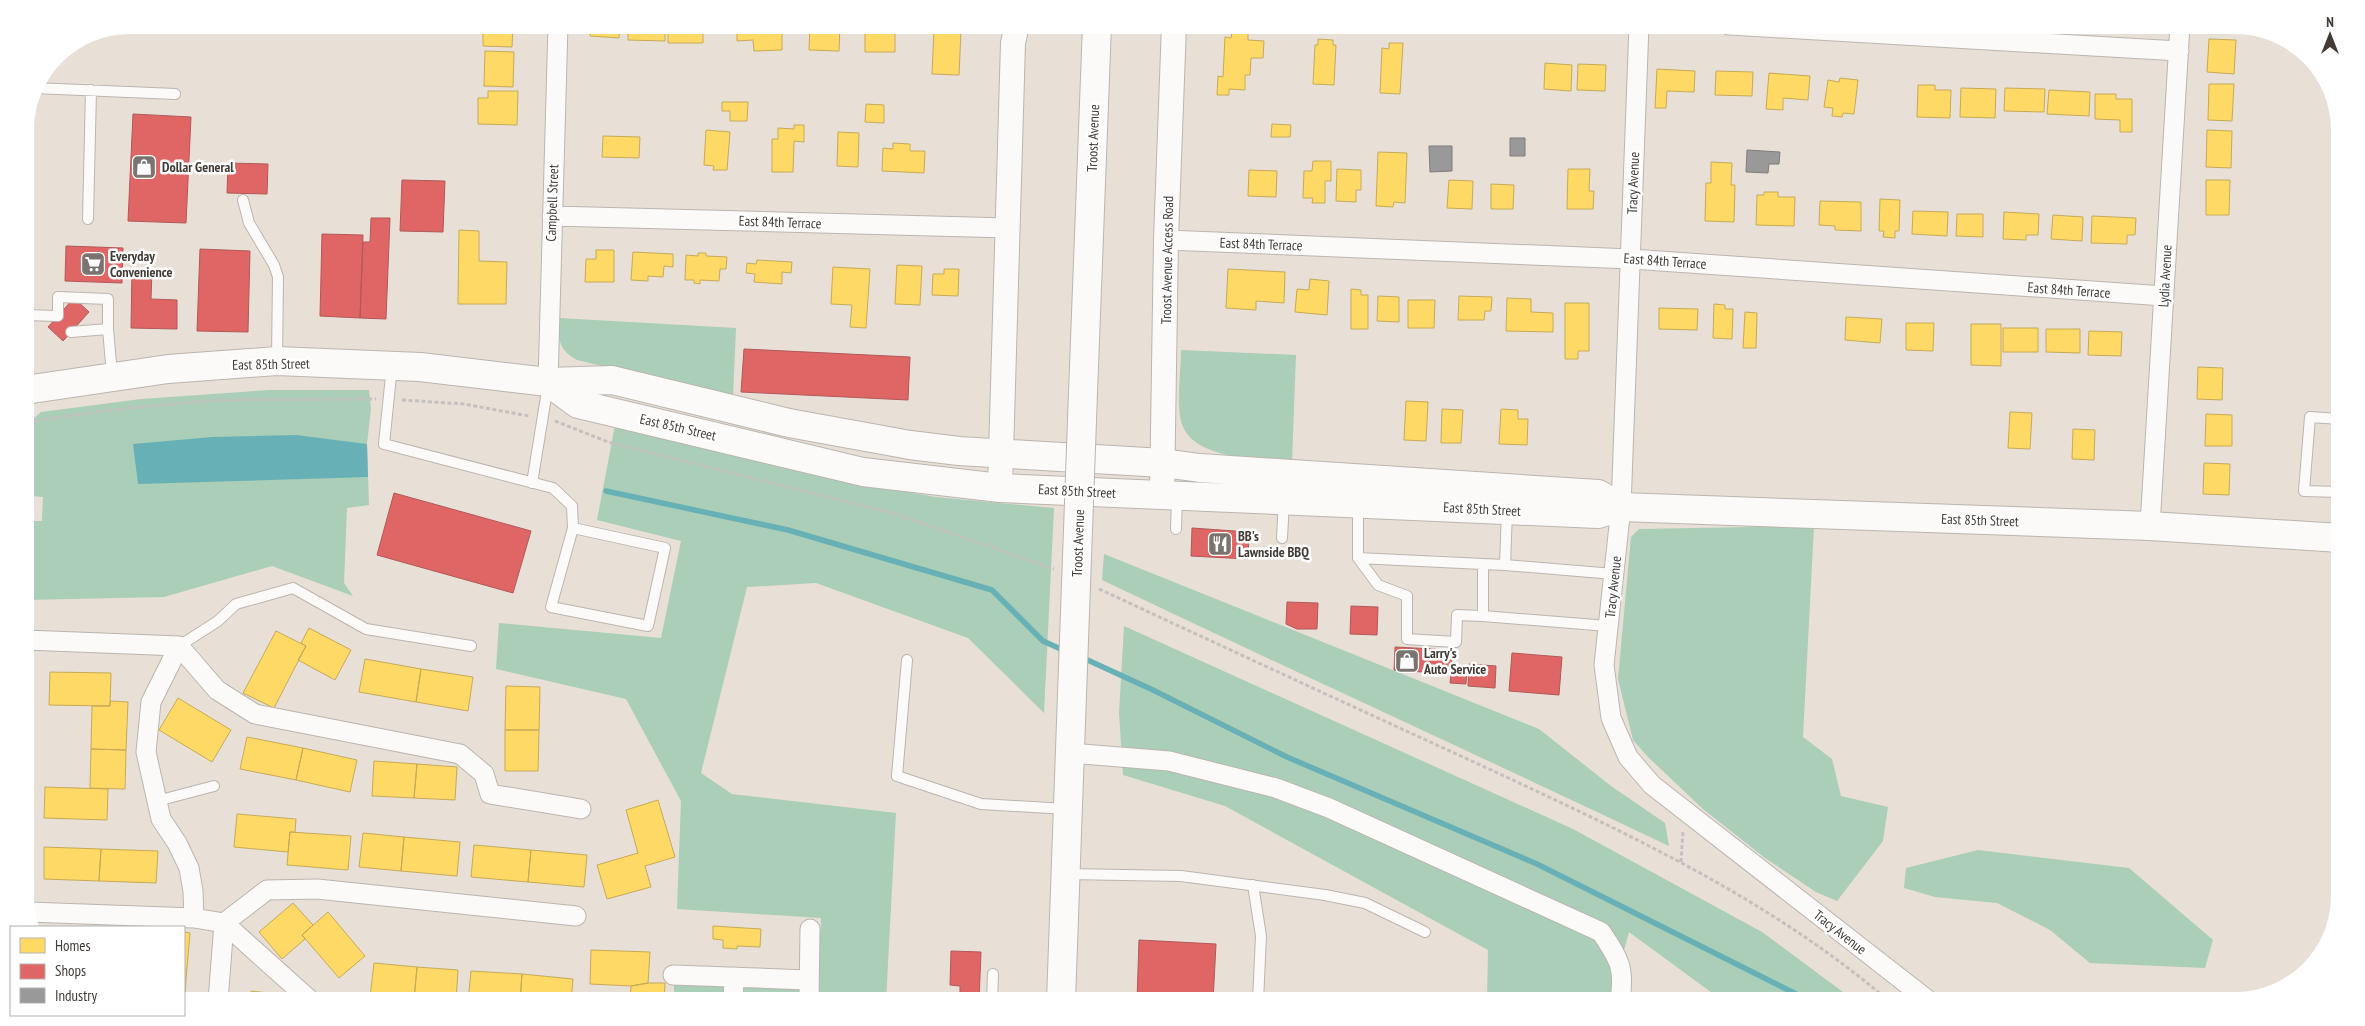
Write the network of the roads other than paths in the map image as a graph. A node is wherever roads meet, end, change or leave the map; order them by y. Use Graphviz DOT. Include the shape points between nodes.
graph roads {
  1 [pos="558,34"];
  2 [pos="1015,34"];
  3 [pos="1098,34"];
  4 [pos="1174,34"];
  5 [pos="1639,34"];
  6 [pos="1885,34"];
  7 [pos="2180,34"];
  8 [pos="2179,51"];
  9 [pos="44,88"];
  10 [pos="91,90"];
  11 [pos="174,94"];
  12 [pos="244,200"];
  13 [pos="552,216"];
  14 [pos="88,219"];
  15 [pos="1008,228"];
  16 [pos="1166,240"];
  17 [pos="1631,259"];
  18 [pos="2164,296"];
  19 [pos="34,315"];
  20 [pos="108,329"];
  21 [pos="71,332"];
  22 [pos="277,361"];
  23 [pos="392,366"];
  24 [pos="112,377"];
  25 [pos="548,382"];
  26 [pos="34,389"];
  27 [pos="2331,419"];
  28 [pos="1002,454"];
  29 [pos="1163,463"];
  30 [pos="532,482"];
  31 [pos="1000,488"];
  32 [pos="2331,492"];
  33 [pos="1170,495"];
  34 [pos="1284,500"];
  35 [pos="1358,504"];
  36 [pos="1621,507"];
  37 [pos="1507,510"];
  38 [pos="2150,526"];
  39 [pos="573,528"];
  40 [pos="1176,529"];
  41 [pos="2331,537"];
  42 [pos="1282,538"];
  43 [pos="1358,558"];
  44 [pos="1483,564"];
  45 [pos="1505,565"];
  46 [pos="1614,574"];
  47 [pos="1483,616"];
  48 [pos="1608,626"];
  49 [pos="34,640"];
  50 [pos="179,646"];
  51 [pos="471,646"];
  52 [pos="907,660"];
  53 [pos="1070,753"];
  54 [pos="214,786"];
  55 [pos="157,801"];
  56 [pos="581,808"];
  57 [pos="1068,809"];
  58 [pos="1066,874"];
  59 [pos="1253,885"];
  60 [pos="36,912"];
  61 [pos="576,916"];
  62 [pos="194,918"];
  63 [pos="224,922"];
  64 [pos="810,929"];
  65 [pos="1425,932"];
  66 [pos="993,974"];
  67 [pos="673,975"];
  68 [pos="734,977"];
  69 [pos="810,980"];
  70 [pos="219,992"];
  71 [pos="301,992"];
  72 [pos="733,992"];
  73 [pos="809,992"];
  74 [pos="992,992"];
  75 [pos="1061,992"];
  76 [pos="1258,992"];
  77 [pos="1621,992"];
  78 [pos="1917,992"];
  1 -- 13 [label="street, Campbell Street"];
  2 -- 15 [label="street"];
  3 -- 53 [label="main road, Troost Avenue, bridge"];
  4 -- 16 [label="street, Troost Avenue Access Road"];
  5 -- 17 [label="street, Tracy Avenue"];
  6 -- 8 [label="street"];
  7 -- 8 [label="street, Lydia Avenue"];
  8 -- 18 [label="street, Lydia Avenue"];
  9 -- 10 [label="lane"];
  10 -- 11 [label="lane"];
  10 -- 14 [label="lane"];
  12 -- 22 [label="lane" via="249,223 278,277"];
  13 -- 15 [label="street, East 84th Terrace"];
  13 -- 25 [label="street, Campbell Street"];
  15 -- 28 [label="street"];
  16 -- 17 [label="street, East 84th Terrace"];
  16 -- 29 [label="street, Troost Avenue Access Road"];
  17 -- 18 [label="street, East 84th Terrace"];
  17 -- 36 [label="street, Tracy Avenue"];
  18 -- 38 [label="street, Lydia Avenue"];
  19 -- 20 [label="lane" via="58,316 58,297 108,299"];
  20 -- 21 [label="lane"];
  20 -- 24 [label="lane"];
  22 -- 23 [label="main road, East 85th Street"];
  22 -- 24 [label="main road, East 85th Street" via="168,368"];
  23 -- 25 [label="main road, East 85th Street"];
  23 -- 30 [label="lane" via="384,444"];
  24 -- 26 [label="main road, East 85th Street"];
  25 -- 28 [label="main road, East 85th Street" via="612,380 849,435"];
  25 -- 30 [label="lane"];
  25 -- 31 [label="main road, East 85th Street" via="578,404 853,470"];
  27 -- 32 [label="lane" via="2310,418 2304,491"];
  28 -- 29 [label="main road, East 85th Street"];
  28 -- 31 [label="street"];
  29 -- 33 [label="street, Troost Avenue Access Road"];
  29 -- 36 [label="main road, East 85th Street" via="1598,494"];
  30 -- 39 [label="lane" via="553,488 572,506"];
  31 -- 33 [label="main road, East 85th Street"];
  33 -- 34 [label="main road, East 85th Street"];
  33 -- 40 [label="lane"];
  34 -- 35 [label="main road, East 85th Street"];
  34 -- 42 [label="lane"];
  35 -- 37 [label="main road, East 85th Street"];
  35 -- 43 [label="lane"];
  36 -- 37 [label="main road, East 85th Street" via="1598,514"];
  36 -- 38 [label="main road, East 85th Street"];
  36 -- 46 [label="street, Tracy Avenue"];
  37 -- 45 [label="lane"];
  38 -- 41 [label="main road, East 85th Street"];
  39 -- 39 [label="lane" via="551,607 648,626 665,548"];
  43 -- 44 [label="lane"];
  43 -- 47 [label="lane" via="1378,585 1407,596 1407,639 1456,642 1457,615"];
  44 -- 45 [label="lane"];
  44 -- 47 [label="lane"];
  45 -- 46 [label="lane"];
  46 -- 48 [label="street, Tracy Avenue"];
  47 -- 48 [label="lane"];
  48 -- 78 [label="street, Tracy Avenue" via="1604,665 1611,718 1628,757 1652,785"];
  49 -- 50 [label="street"];
  50 -- 51 [label="lane" via="218,621 236,604 293,588 366,628"];
  50 -- 55 [label="street" via="151,702 146,752"];
  50 -- 56 [label="street" via="217,690 255,714 460,754 484,774 490,794"];
  52 -- 57 [label="lane" via="897,776 981,804"];
  53 -- 57 [label="main road, Troost Avenue"];
  53 -- 77 [label="street" via="1169,761 1276,788 1329,808 1601,932 1619,959"];
  54 -- 55 [label="lane"];
  55 -- 62 [label="street" via="160,819 189,868"];
  57 -- 58 [label="main road, Troost Avenue"];
  58 -- 59 [label="lane" via="1181,876"];
  58 -- 75 [label="main road, Troost Avenue"];
  59 -- 65 [label="lane" via="1365,904"];
  59 -- 76 [label="lane" via="1261,936"];
  60 -- 62 [label="street"];
  61 -- 63 [label="street" via="317,889 267,890"];
  62 -- 63 [label="street"];
  63 -- 70 [label="street"];
  63 -- 71 [label="street"];
  64 -- 69 [label="street"];
  66 -- 74 [label="lane"];
  67 -- 68 [label="street"];
  68 -- 69 [label="street"];
  68 -- 72 [label="street"];
  69 -- 73 [label="street"];
}
